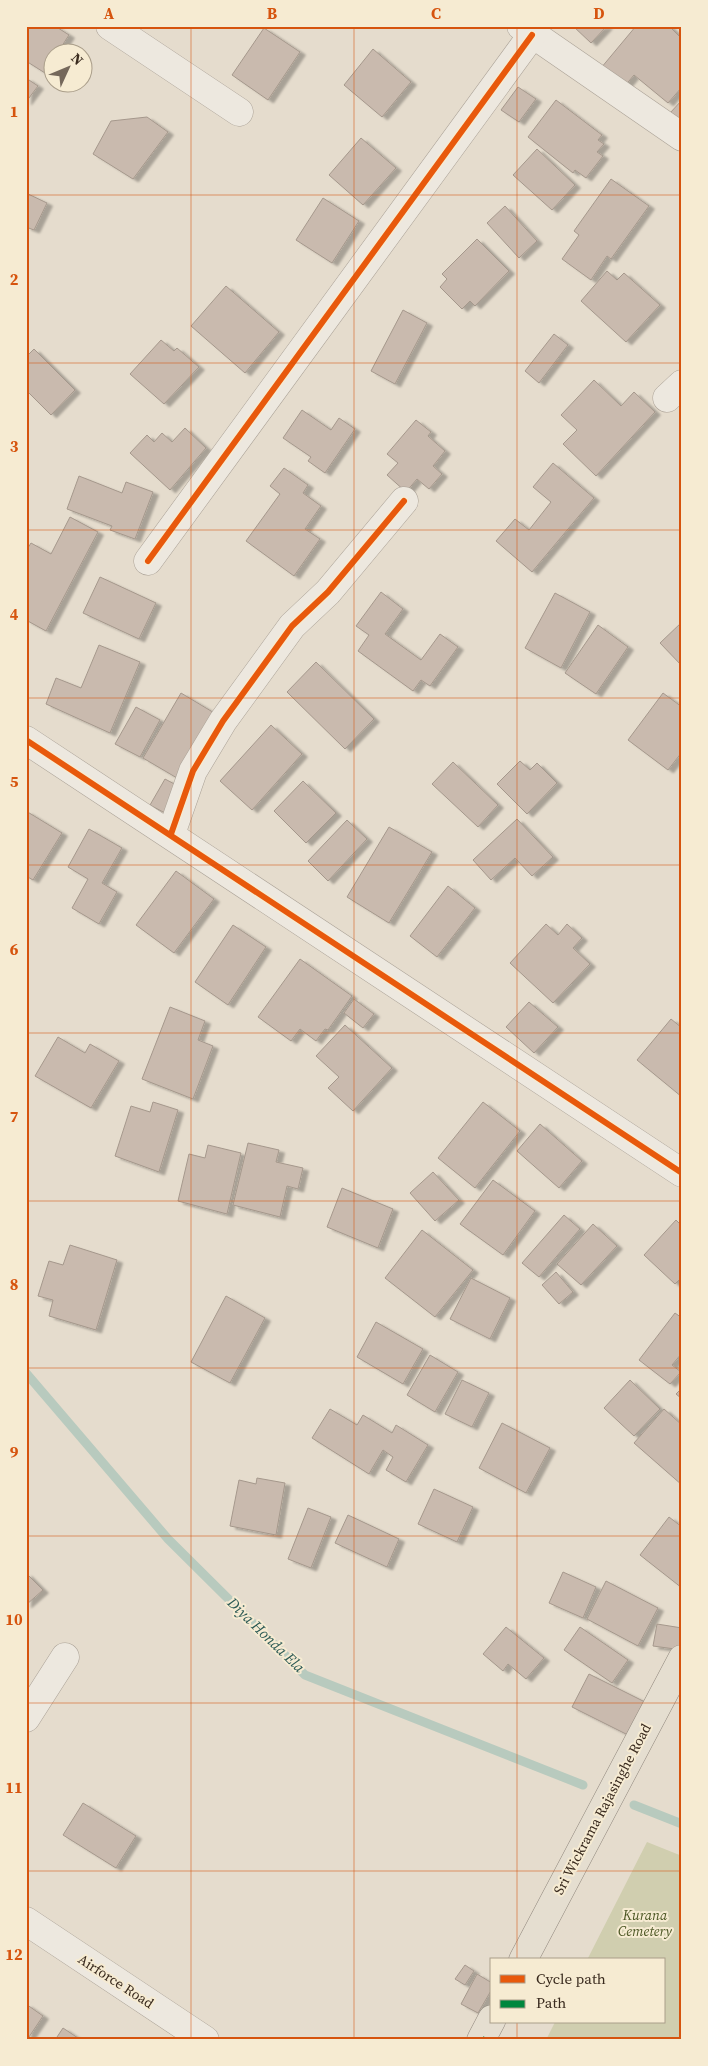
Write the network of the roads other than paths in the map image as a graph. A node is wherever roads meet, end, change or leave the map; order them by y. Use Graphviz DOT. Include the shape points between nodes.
graph roads {
  1 [pos="110,26"];
  2 [pos="527,30"];
  3 [pos="239,112"];
  4 [pos="682,137"];
  5 [pos="404,501"];
  6 [pos="148,561"];
  7 [pos="26,740"];
  8 [pos="171,834"];
  9 [pos="682,1173"];
  10 [pos="65,1657"];
  11 [pos="682,1659"];
  12 [pos="26,1718"];
  13 [pos="26,1922"];
  14 [pos="524,1958"];
  15 [pos="205,2040"];
  1 -- 3 [label="street"];
  2 -- 4 [label="street"];
  2 -- 6 [label="street"];
  5 -- 8 [label="street" via="328,592 292,626 224,721 193,771"];
  7 -- 8 [label="street"];
  8 -- 9 [label="street"];
  10 -- 12 [label="street"];
  11 -- 14 [label="main road, Sri Wickrama Rajasinghe Road"];
  13 -- 15 [label="street, Airforce Road"];
}
